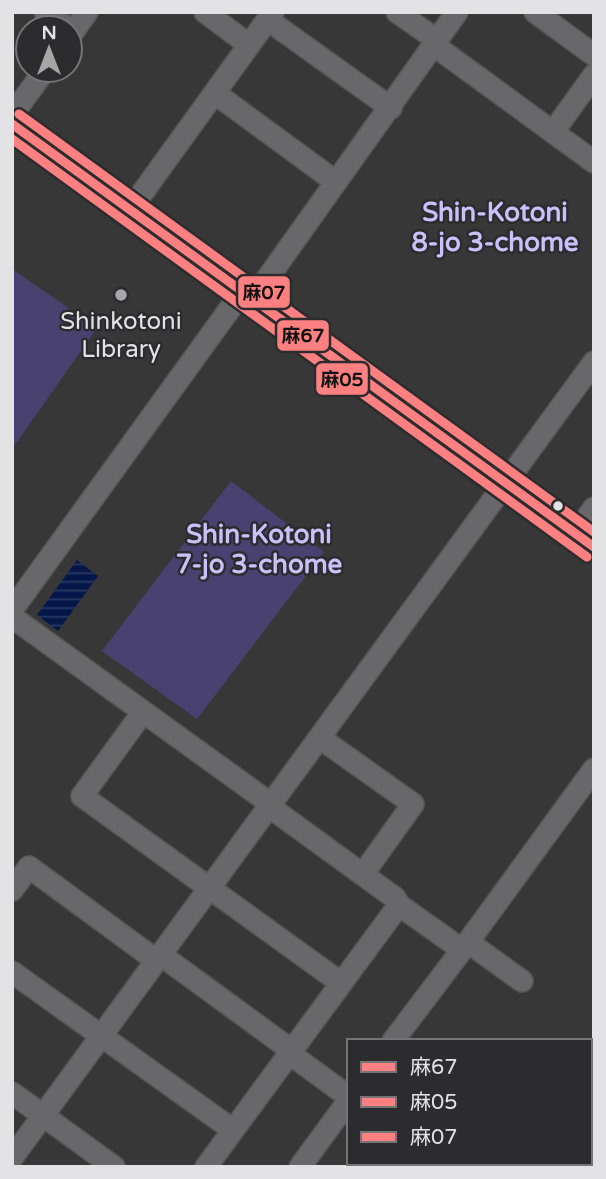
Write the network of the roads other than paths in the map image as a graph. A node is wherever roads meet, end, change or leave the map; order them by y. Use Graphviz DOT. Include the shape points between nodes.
graph roads {
  1 [pos="205,12"];
  2 [pos="397,12"];
  3 [pos="457,12"];
  4 [pos="535,12"];
  5 [pos="271,16"];
  6 [pos="436,43"];
  7 [pos="249,44"];
  8 [pos="594,55"];
  9 [pos="594,75"];
  10 [pos="35,84"];
  11 [pos="216,94"];
  12 [pos="391,108"];
  13 [pos="12,115"];
  14 [pos="12,124"];
  15 [pos="553,132"];
  16 [pos="594,162"];
  17 [pos="337,183"];
  18 [pos="130,211"];
  19 [pos="247,296"];
  20 [pos="594,362"];
  21 [pos="505,483"];
  22 [pos="594,508"];
  23 [pos="584,540"];
  24 [pos="12,610"];
  25 [pos="12,617"];
  26 [pos="143,712"];
  27 [pos="320,738"];
  28 [pos="594,769"];
  29 [pos="271,804"];
  30 [pos="363,874"];
  31 [pos="211,888"];
  32 [pos="12,890"];
  33 [pos="398,905"];
  34 [pos="465,946"];
  35 [pos="159,958"];
  36 [pos="12,972"];
  37 [pos="522,981"];
  38 [pos="341,983"];
  39 [pos="102,1036"];
  40 [pos="395,1039"];
  41 [pos="290,1052"];
  42 [pos="12,1093"];
  43 [pos="347,1096"];
  44 [pos="347,1101"];
  45 [pos="43,1115"];
  46 [pos="233,1130"];
  47 [pos="12,1158"];
  48 [pos="114,1167"];
  49 [pos="206,1167"];
  50 [pos="300,1167"];
  1 -- 7 [label="street"];
  2 -- 6 [label="street"];
  3 -- 6 [label="street"];
  4 -- 8 [label="street"];
  5 -- 7 [label="street"];
  5 -- 12 [label="street"];
  6 -- 12 [label="street"];
  6 -- 15 [label="street"];
  7 -- 11 [label="street"];
  9 -- 15 [label="street"];
  10 -- 13 [label="street"];
  11 -- 17 [label="street"];
  11 -- 18 [label="street"];
  12 -- 17 [label="street"];
  14 -- 18 [label="main road"];
  15 -- 16 [label="street"];
  17 -- 19 [label="street"];
  18 -- 19 [label="main road"];
  19 -- 21 [label="main road"];
  19 -- 24 [label="street"];
  20 -- 21 [label="street"];
  21 -- 23 [label="main road"];
  21 -- 27 [label="street"];
  22 -- 23 [label="street"];
  25 -- 26 [label="street"];
  26 -- 29 [label="street"];
  26 -- 31 [label="street" via="82,796"];
  27 -- 29 [label="street"];
  27 -- 30 [label="street" via="413,804"];
  28 -- 34 [label="street"];
  29 -- 30 [label="street"];
  29 -- 31 [label="street"];
  30 -- 33 [label="street"];
  31 -- 35 [label="street"];
  31 -- 38 [label="street"];
  32 -- 35 [label="street" via="29,867"];
  33 -- 34 [label="street"];
  33 -- 38 [label="street"];
  34 -- 37 [label="street"];
  34 -- 40 [label="street"];
  35 -- 39 [label="street"];
  35 -- 41 [label="street"];
  36 -- 39 [label="street"];
  38 -- 41 [label="street"];
  39 -- 45 [label="street"];
  39 -- 46 [label="street"];
  41 -- 43 [label="street"];
  41 -- 46 [label="street"];
  42 -- 45 [label="street"];
  44 -- 50 [label="street"];
  45 -- 47 [label="street"];
  45 -- 48 [label="street"];
  46 -- 49 [label="street"];
}
